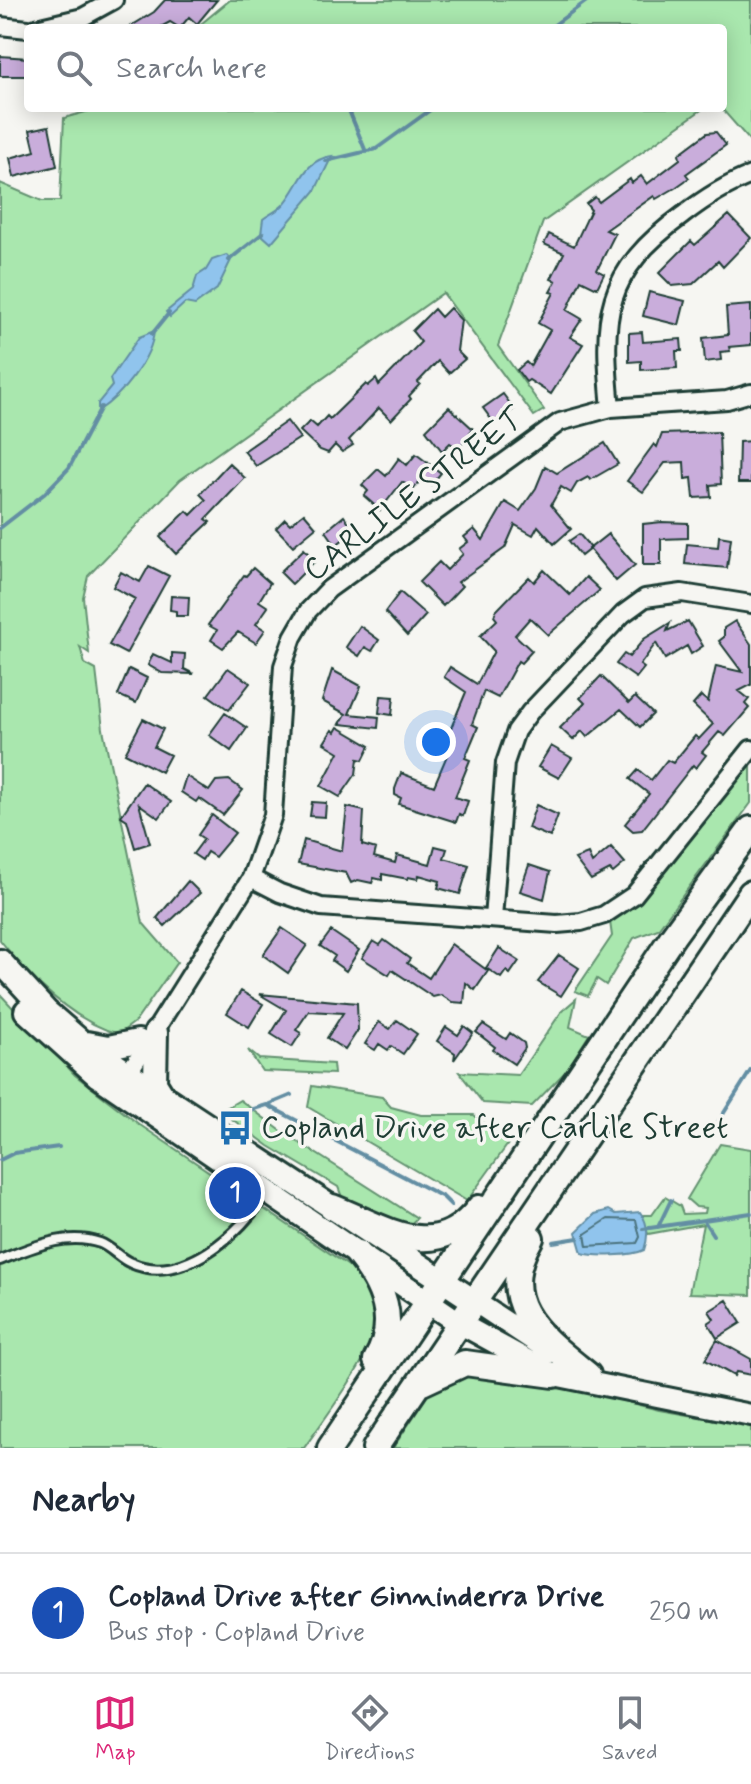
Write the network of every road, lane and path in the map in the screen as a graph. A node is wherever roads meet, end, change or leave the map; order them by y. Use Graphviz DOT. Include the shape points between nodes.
graph roads {
  1 [pos="114,0"];
  2 [pos="53,24"];
  3 [pos="0,26"];
  4 [pos="24,29"];
  5 [pos="751,175"];
  6 [pos="751,393"];
  7 [pos="611,408"];
  8 [pos="751,604"];
  9 [pos="751,749"];
  10 [pos="751,829"];
  11 [pos="251,878"];
  12 [pos="751,893"];
  13 [pos="493,919"];
  14 [pos="0,961"];
  15 [pos="0,979"];
  16 [pos="152,1030"];
  17 [pos="82,1042"];
  18 [pos="122,1077"];
  19 [pos="168,1109"];
  20 [pos="533,1141"];
  21 [pos="570,1166"];
  22 [pos="267,1193"];
  23 [pos="332,1207"];
  24 [pos="357,1253"];
  25 [pos="0,1260"];
  26 [pos="443,1281"];
  27 [pos="474,1301"];
  28 [pos="428,1302"];
  29 [pos="459,1323"];
  30 [pos="554,1375"];
  31 [pos="588,1375"];
  32 [pos="416,1386"];
  33 [pos="641,1389"];
  34 [pos="751,1415"];
  35 [pos="335,1441"];
  36 [pos="375,1448"];
  1 -- 2 [label="street" via="83,17"];
  3 -- 4 [label="street"];
  5 -- 7 [label="street" via="723,185 658,233 629,265 606,327"];
  6 -- 7 [label="street, CARLILE STREET" via="727,400"];
  7 -- 11 [label="street, CARLILE STREET" via="573,417 538,435 340,579 308,611 283,666 273,815"];
  8 -- 13 [label="street" via="682,593 645,598 623,614 530,712 516,731 505,763"];
  9 -- 13 [label="street" via="642,886 615,910 581,922"];
  10 -- 20 [label="main road"];
  11 -- 13 [label="street" via="321,907"];
  11 -- 16 [label="street, CARLILE STREET"];
  12 -- 21 [label="main road"];
  14 -- 17 [label="main road"];
  15 -- 18 [label="main road" via="50,1037"];
  16 -- 17 [label="main road" via="108,1047"];
  16 -- 18 [label="street, CARLILE STREET"];
  16 -- 19 [label="main road" via="155,1083"];
  17 -- 18 [label="main road"];
  18 -- 19 [label="main road"];
  19 -- 22 [label="main road" via="183,1136"];
  19 -- 23 [label="main road" via="208,1128"];
  20 -- 23 [label="main road" via="465,1226 441,1239 405,1237"];
  20 -- 26 [label="main road"];
  21 -- 27 [label="main road"];
  21 -- 31 [label="main road" via="520,1257 516,1289 526,1315 549,1344"];
  22 -- 24 [label="main road"];
  22 -- 25 [label="lane" via="248,1222 219,1247 166,1269 132,1264 100,1243 52,1240"];
  23 -- 26 [label="main road"];
  24 -- 28 [label="main road"];
  24 -- 35 [label="main road" via="379,1286 389,1326 384,1347"];
  26 -- 27 [label="main road"];
  26 -- 28 [label="main road"];
  27 -- 29 [label="main road"];
  27 -- 31 [label="street"];
  28 -- 29 [label="main road"];
  28 -- 35 [label="main road"];
  29 -- 30 [label="street"];
  29 -- 32 [label="main road"];
  30 -- 32 [label="main road" via="465,1363"];
  30 -- 33 [label="street"];
  31 -- 33 [label="street"];
  32 -- 36 [label="main road"];
  33 -- 34 [label="street"];
}
